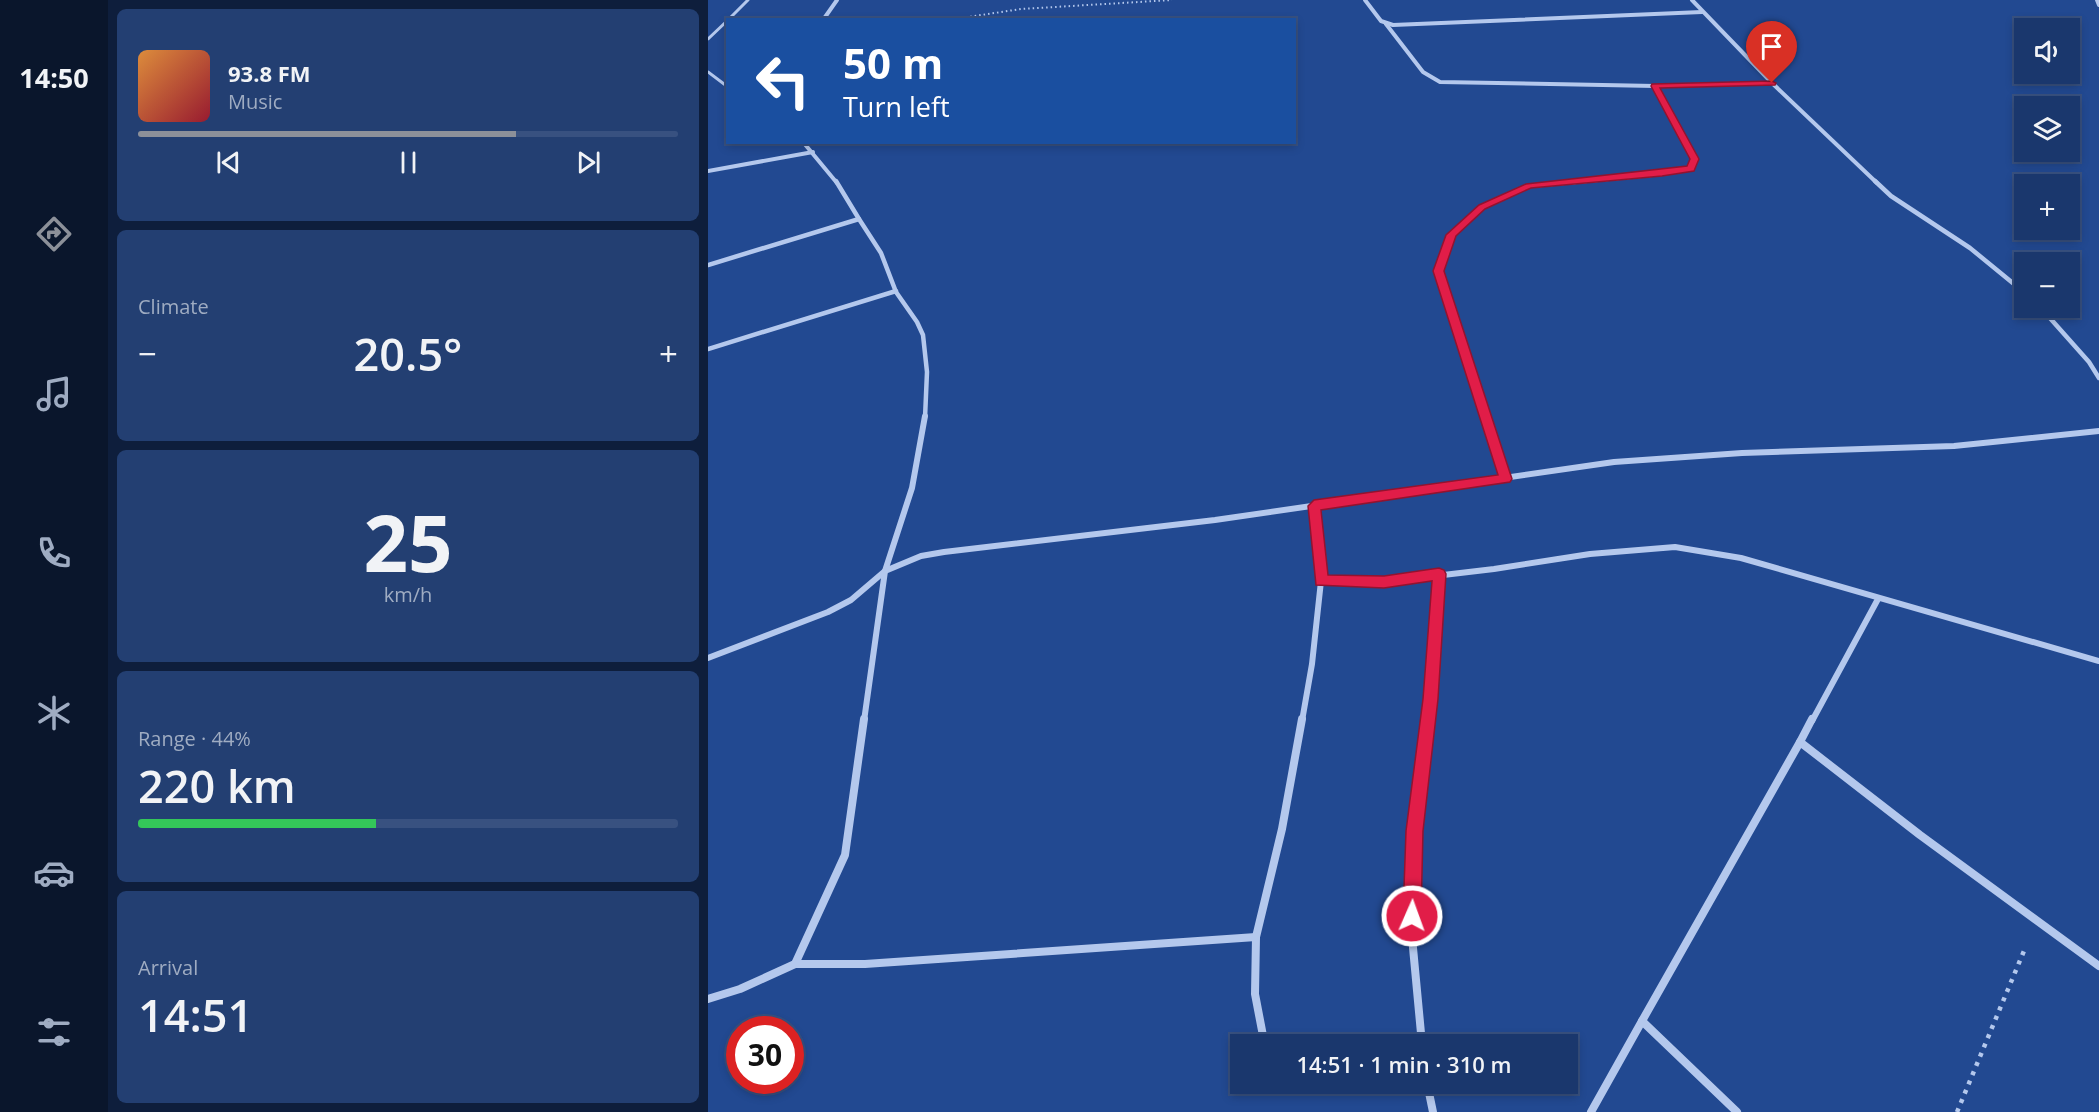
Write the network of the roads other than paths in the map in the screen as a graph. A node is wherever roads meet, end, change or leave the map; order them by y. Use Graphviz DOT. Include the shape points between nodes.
graph roads {
  1 [pos="748,0"];
  2 [pos="837,0"];
  3 [pos="1365,0"];
  4 [pos="1692,0"];
  5 [pos="2097,0"];
  6 [pos="2099,5"];
  7 [pos="1702,12"];
  8 [pos="730,18"];
  9 [pos="824,18"];
  10 [pos="726,22"];
  11 [pos="1386,24"];
  12 [pos="708,39"];
  13 [pos="708,72"];
  14 [pos="1772,83"];
  15 [pos="726,86"];
  16 [pos="1655,86"];
  17 [pos="805,144"];
  18 [pos="813,152"];
  19 [pos="708,171"];
  20 [pos="859,219"];
  21 [pos="708,266"];
  22 [pos="2014,284"];
  23 [pos="896,291"];
  24 [pos="2050,318"];
  25 [pos="708,349"];
  26 [pos="2099,378"];
  27 [pos="2099,431"];
  28 [pos="1505,479"];
  29 [pos="1314,506"];
  30 [pos="885,571"];
  31 [pos="1439,574"];
  32 [pos="1321,581"];
  33 [pos="1878,599"];
  34 [pos="708,658"];
  35 [pos="2099,661"];
  36 [pos="1800,742"];
  37 [pos="1256,938"];
  38 [pos="795,964"];
  39 [pos="2099,966"];
  40 [pos="708,999"];
  41 [pos="1642,1021"];
  42 [pos="1263,1034"];
  43 [pos="1421,1034"];
  44 [pos="1429,1094"];
  45 [pos="1433,1112"];
  46 [pos="1591,1112"];
  47 [pos="1737,1112"];
  1 -- 8 [label="lane"];
  2 -- 9 [label="street"];
  3 -- 11 [label="street"];
  4 -- 7 [label="street"];
  5 -- 6 [label="street"];
  7 -- 11 [label="street"];
  7 -- 14 [label="street"];
  10 -- 12 [label="lane"];
  11 -- 16 [label="street" via="1423,72 1440,82"];
  13 -- 15 [label="lane"];
  14 -- 16 [label="street"];
  14 -- 22 [label="street" via="1892,196 1970,248"];
  16 -- 28 [label="street" via="1695,159 1691,169 1530,186 1482,207 1451,235 1439,271"];
  17 -- 18 [label="street"];
  18 -- 19 [label="street"];
  18 -- 20 [label="street" via="842,187"];
  20 -- 21 [label="street"];
  20 -- 23 [label="street" via="883,257"];
  23 -- 25 [label="street"];
  23 -- 30 [label="street" via="914,314 925,341 926,384 915,477"];
  24 -- 26 [label="street" via="2090,362"];
  27 -- 28 [label="street" via="1954,447 1742,453 1614,462"];
  28 -- 29 [label="street"];
  29 -- 30 [label="street" via="944,552 921,556"];
  29 -- 32 [label="street"];
  30 -- 34 [label="street" via="850,600 828,612"];
  30 -- 38 [label="street" via="845,855"];
  31 -- 32 [label="street" via="1384,582"];
  31 -- 33 [label="street" via="1675,547 1741,558"];
  31 -- 43 [label="street" via="1431,699 1415,831 1412,937"];
  32 -- 37 [label="street" via="1312,664 1294,767"];
  33 -- 35 [label="street"];
  33 -- 36 [label="street"];
  36 -- 39 [label="street"];
  36 -- 41 [label="street"];
  37 -- 38 [label="street" via="864,964"];
  37 -- 42 [label="street" via="1255,994"];
  38 -- 40 [label="street"];
  41 -- 46 [label="street"];
  41 -- 47 [label="street"];
  44 -- 45 [label="street"];
}
